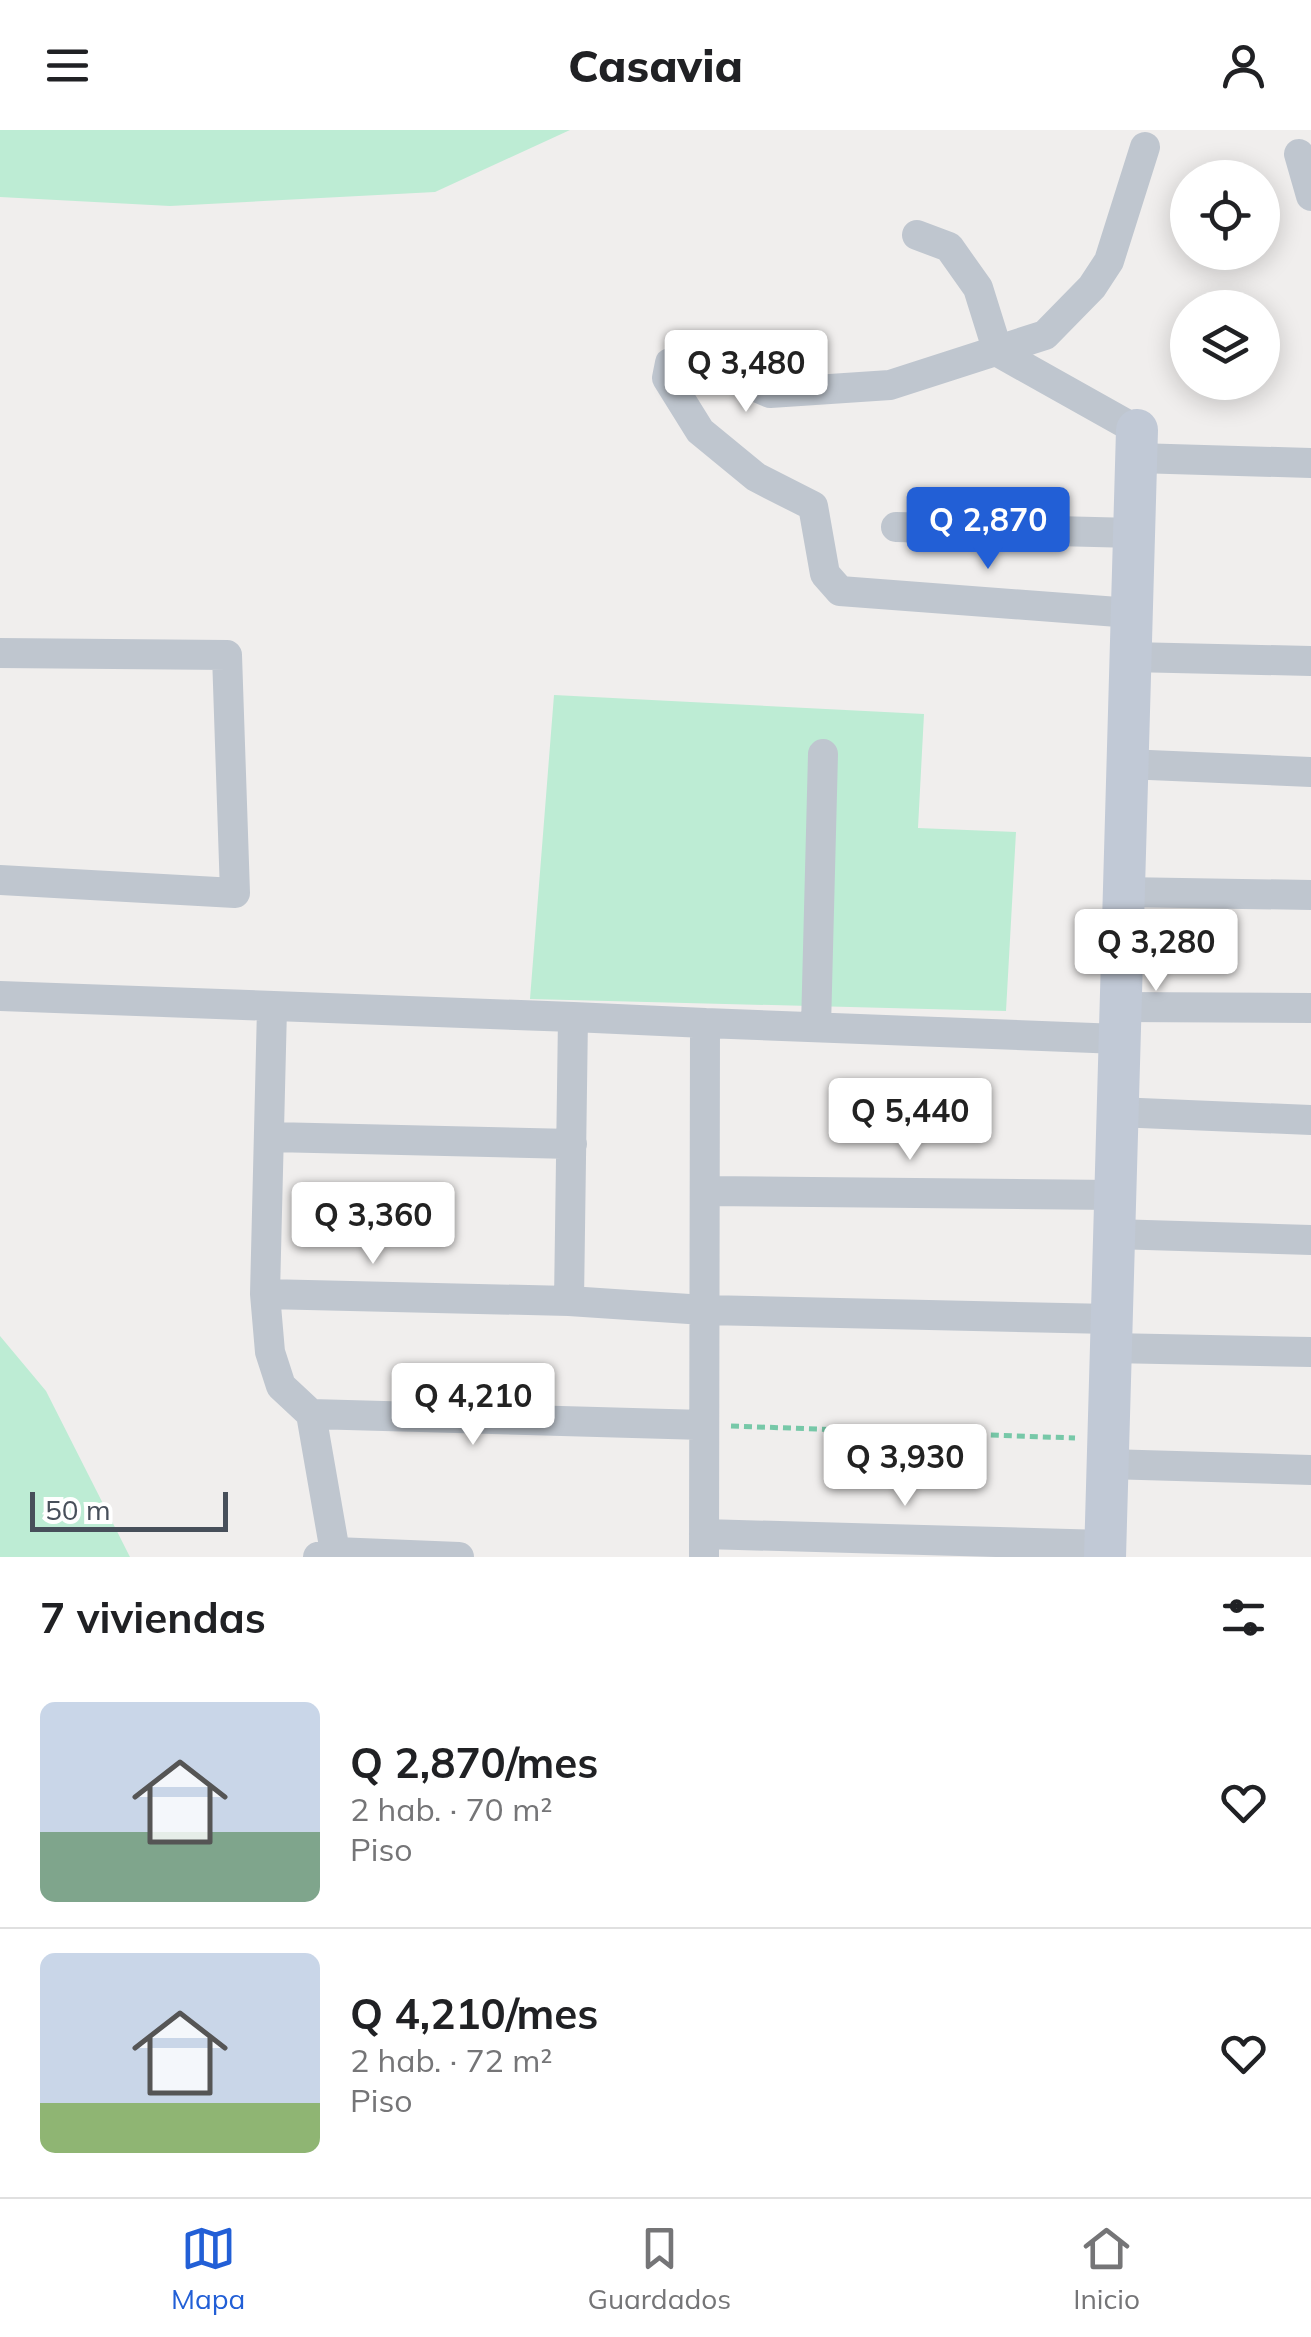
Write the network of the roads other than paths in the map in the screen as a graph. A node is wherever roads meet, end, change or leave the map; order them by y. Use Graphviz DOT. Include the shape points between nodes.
graph roads {
  1 [pos="1145,147"];
  2 [pos="1299,154"];
  3 [pos="1311,196"];
  4 [pos="916,234"];
  5 [pos="998,352"];
  6 [pos="1137,444"];
  7 [pos="1311,463"];
  8 [pos="896,527"];
  9 [pos="1134,533"];
  10 [pos="1131,613"];
  11 [pos="0,653"];
  12 [pos="1130,657"];
  13 [pos="1311,661"];
  14 [pos="823,754"];
  15 [pos="1126,764"];
  16 [pos="1311,772"];
  17 [pos="0,880"];
  18 [pos="1122,892"];
  19 [pos="1311,894"];
  20 [pos="0,996"];
  21 [pos="272,1008"];
  22 [pos="1311,1008"];
  23 [pos="573,1018"];
  24 [pos="705,1023"];
  25 [pos="1119,1023"];
  26 [pos="816,1027"];
  27 [pos="1116,1112"];
  28 [pos="1311,1120"];
  29 [pos="271,1138"];
  30 [pos="572,1144"];
  31 [pos="705,1191"];
  32 [pos="1114,1215"];
  33 [pos="1311,1240"];
  34 [pos="264,1294"];
  35 [pos="568,1300"];
  36 [pos="704,1310"];
  37 [pos="1111,1333"];
  38 [pos="1311,1352"];
  39 [pos="311,1414"];
  40 [pos="704,1425"];
  41 [pos="1108,1452"];
  42 [pos="1311,1470"];
  43 [pos="704,1545"];
  44 [pos="1105,1551"];
  45 [pos="327,1554"];
  46 [pos="460,1557"];
  1 -- 5 [label="street" via="1109,261 1092,287 1044,335"];
  2 -- 3 [label="street"];
  4 -- 5 [label="street" via="949,247 978,288"];
  5 -- 6 [label="street"];
  5 -- 10 [label="street" via="890,384 770,393 688,358 670,363 668,378 700,431 756,477 813,506 825,574 840,591"];
  6 -- 7 [label="street"];
  6 -- 9 [label="street"];
  8 -- 9 [label="street"];
  9 -- 10 [label="street"];
  10 -- 12 [label="street"];
  11 -- 17 [label="street" via="228,656 235,893"];
  12 -- 13 [label="street"];
  12 -- 15 [label="street"];
  14 -- 26 [label="street"];
  15 -- 16 [label="street"];
  15 -- 18 [label="street"];
  18 -- 19 [label="street"];
  18 -- 25 [label="street"];
  20 -- 21 [label="street"];
  21 -- 23 [label="street"];
  21 -- 29 [label="street"];
  22 -- 25 [label="street"];
  23 -- 24 [label="street"];
  23 -- 30 [label="street"];
  24 -- 26 [label="street"];
  24 -- 31 [label="street"];
  25 -- 26 [label="street"];
  25 -- 27 [label="street"];
  27 -- 28 [label="street"];
  27 -- 32 [label="street"];
  29 -- 30 [label="street"];
  29 -- 34 [label="street"];
  30 -- 35 [label="street"];
  31 -- 32 [label="street"];
  31 -- 36 [label="street"];
  32 -- 33 [label="street"];
  32 -- 37 [label="street"];
  34 -- 35 [label="street"];
  34 -- 39 [label="street" via="281,1386"];
  35 -- 36 [label="street"];
  36 -- 37 [label="street"];
  36 -- 40 [label="street"];
  37 -- 38 [label="street"];
  37 -- 41 [label="street"];
  39 -- 40 [label="street"];
  39 -- 45 [label="street"];
  40 -- 43 [label="street"];
  41 -- 42 [label="street"];
  41 -- 44 [label="street"];
  43 -- 44 [label="street"];
  45 -- 46 [label="street"];
}
